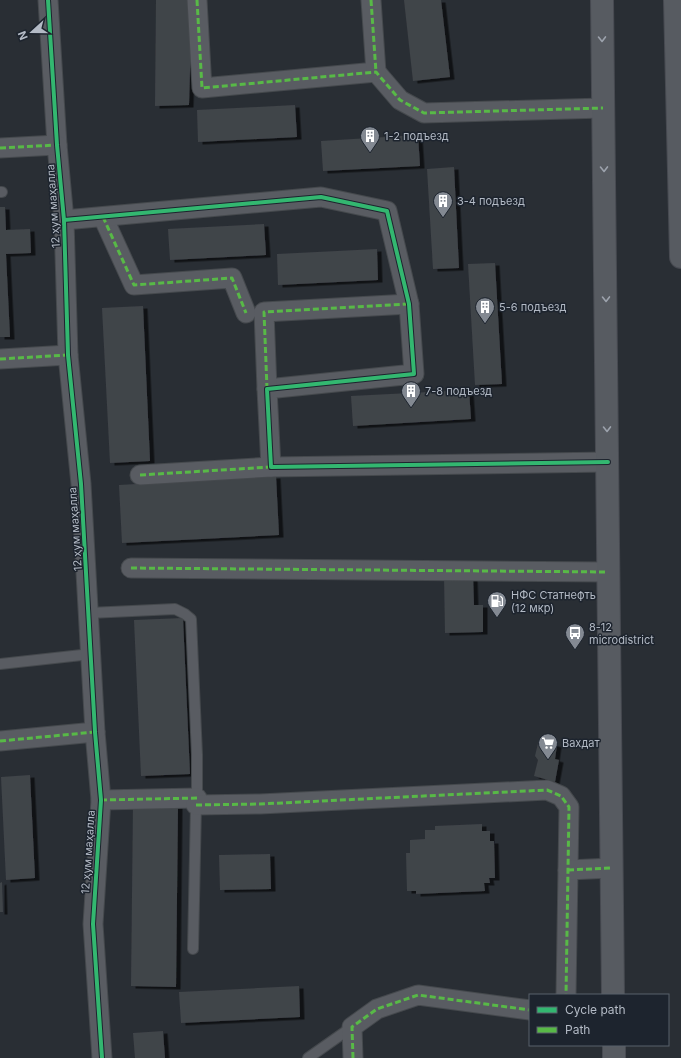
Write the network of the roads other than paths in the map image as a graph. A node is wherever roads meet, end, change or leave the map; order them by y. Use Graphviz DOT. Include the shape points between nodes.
graph roads {
  1 [pos="48,0"];
  2 [pos="197,0"];
  3 [pos="371,0"];
  4 [pos="602,0"];
  5 [pos="675,0"];
  6 [pos="376,72"];
  7 [pos="604,108"];
  8 [pos="57,145"];
  9 [pos="0,148"];
  10 [pos="103,217"];
  11 [pos="64,220"];
  12 [pos="681,257"];
  13 [pos="409,304"];
  14 [pos="246,312"];
  15 [pos="68,355"];
  16 [pos="0,358"];
  17 [pos="267,389"];
  18 [pos="608,462"];
  19 [pos="271,467"];
  20 [pos="140,475"];
  21 [pos="131,568"];
  22 [pos="608,572"];
  23 [pos="89,613"];
  24 [pos="91,654"];
  25 [pos="0,664"];
  26 [pos="95,732"];
  27 [pos="0,741"];
  28 [pos="101,800"];
  29 [pos="196,801"];
  30 [pos="612,868"];
  31 [pos="568,870"];
  32 [pos="192,949"];
  33 [pos="566,994"];
  34 [pos="613,994"];
  35 [pos="529,1010"];
  36 [pos="352,1027"];
  37 [pos="614,1046"];
  38 [pos="102,1058"];
  39 [pos="308,1058"];
  40 [pos="353,1058"];
  41 [pos="614,1058"];
  1 -- 8 [label="street, 12 ҳум маҳалла"];
  2 -- 6 [label="street" via="202,88"];
  3 -- 6 [label="street"];
  4 -- 7 [label="street, one-way"];
  5 -- 12 [label="street"];
  6 -- 7 [label="street" via="400,100 424,113"];
  7 -- 18 [label="street, one-way"];
  8 -- 9 [label="street"];
  8 -- 11 [label="street, 12 ҳум маҳалла"];
  10 -- 11 [label="street"];
  10 -- 13 [label="street" via="321,197 387,212"];
  10 -- 14 [label="street" via="134,285 232,278"];
  11 -- 15 [label="street, 12 ҳум маҳалла"];
  13 -- 17 [label="street" via="414,374"];
  13 -- 17 [label="street" via="264,312"];
  15 -- 16 [label="street"];
  15 -- 23 [label="street, 12 ҳум маҳалла" via="81,484"];
  17 -- 19 [label="street"];
  18 -- 19 [label="street"];
  18 -- 22 [label="street"];
  19 -- 20 [label="street"];
  21 -- 22 [label="street"];
  22 -- 30 [label="street"];
  23 -- 24 [label="street, 12 ҳум маҳалла"];
  23 -- 29 [label="lane" via="175,609 191,620 197,755"];
  24 -- 25 [label="lane"];
  24 -- 26 [label="street, 12 ҳум маҳалла"];
  26 -- 27 [label="street"];
  26 -- 28 [label="street, 12 ҳум маҳалла"];
  28 -- 29 [label="street"];
  28 -- 38 [label="street, 12 ҳум маҳалла" via="93,924"];
  29 -- 31 [label="street" via="260,804 547,790 560,796 569,807"];
  29 -- 32 [label="lane"];
  30 -- 31 [label="street"];
  30 -- 34 [label="street"];
  31 -- 33 [label="street"];
  35 -- 36 [label="street" via="418,994 377,1009"];
  36 -- 39 [label="lane"];
  36 -- 40 [label="street"];
  37 -- 41 [label="street"];
}
